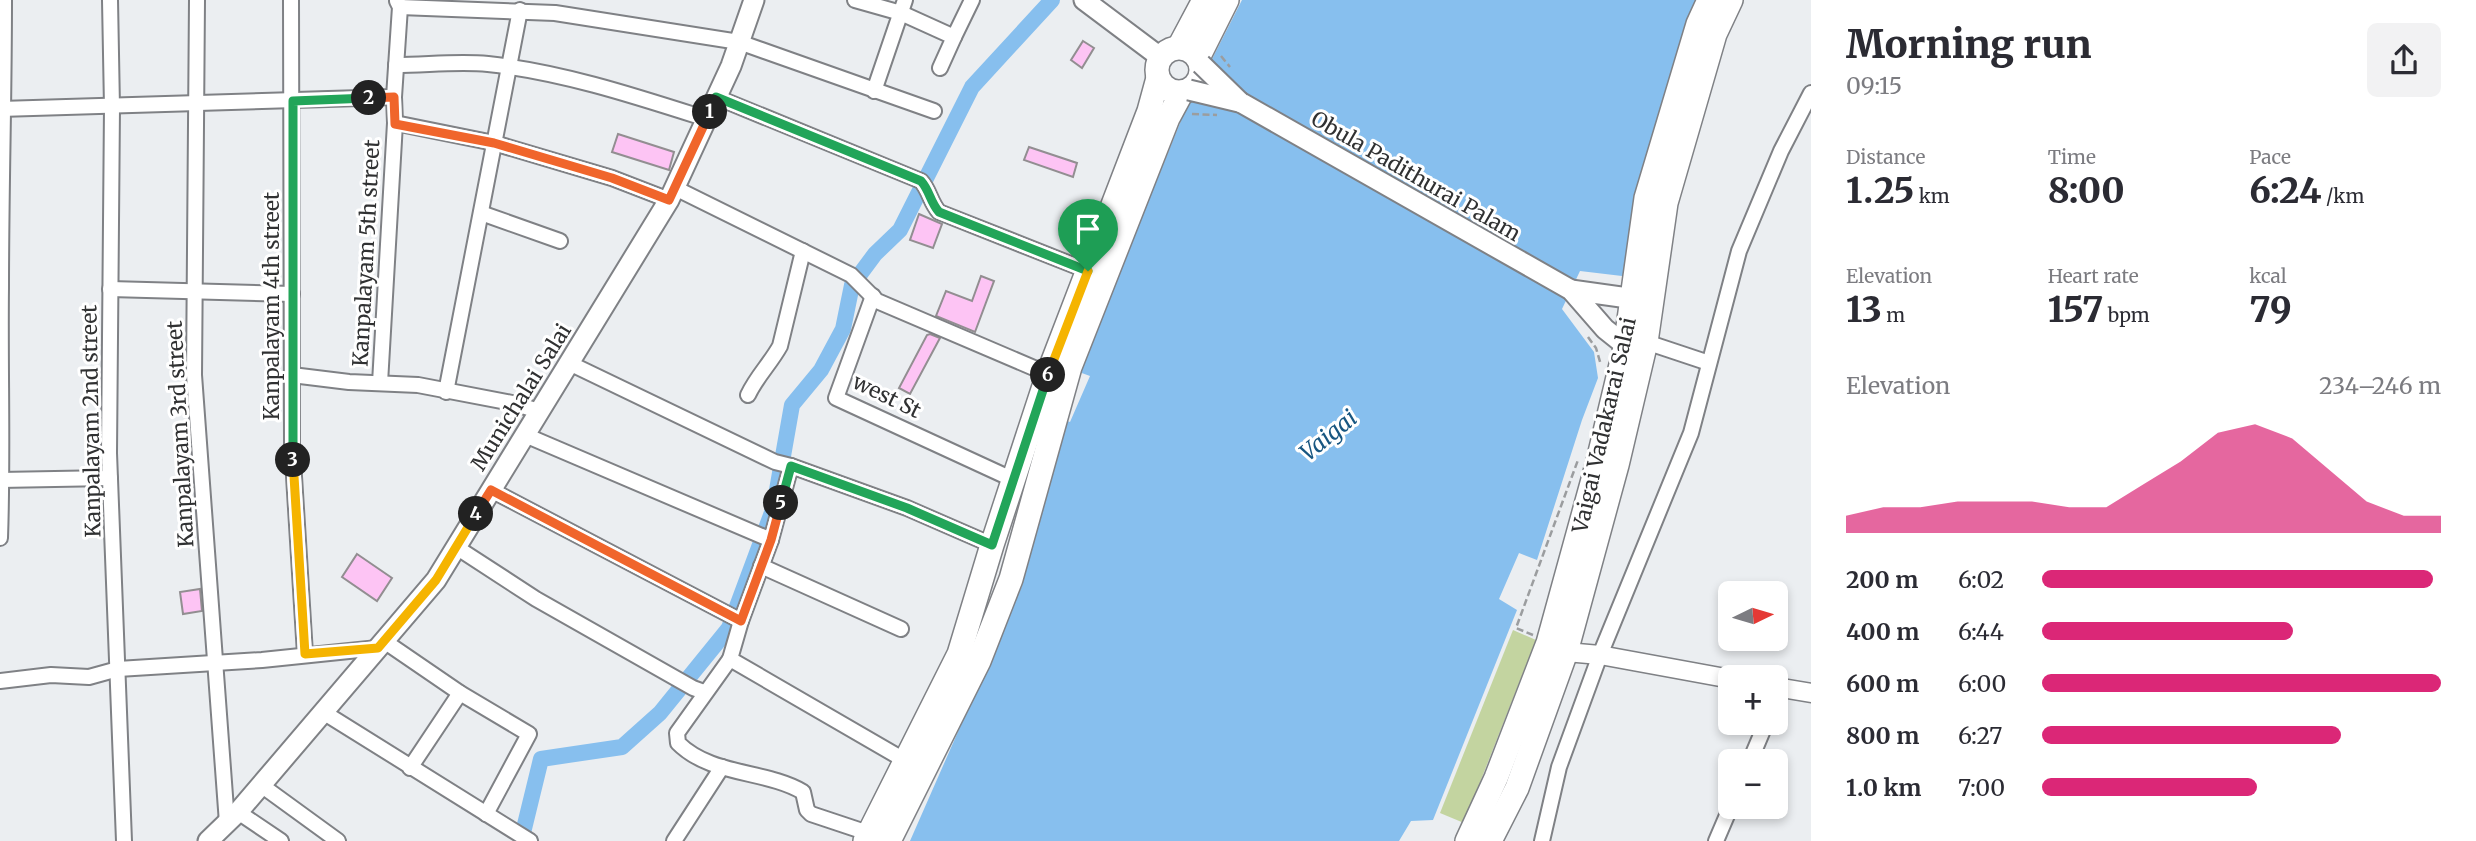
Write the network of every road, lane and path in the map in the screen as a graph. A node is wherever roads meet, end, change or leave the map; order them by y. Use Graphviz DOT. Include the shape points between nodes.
graph roads {
  1 [pos="4,0"];
  2 [pos="110,0"];
  3 [pos="197,0"];
  4 [pos="291,0"];
  5 [pos="754,0"];
  6 [pos="855,0"];
  7 [pos="972,0"];
  8 [pos="1084,0"];
  9 [pos="1205,0"];
  10 [pos="1227,0"];
  11 [pos="1709,0"];
  12 [pos="1731,0"];
  13 [pos="398,4"];
  14 [pos="477,4"];
  15 [pos="554,6"];
  16 [pos="903,7"];
  17 [pos="520,10"];
  18 [pos="954,37"];
  19 [pos="739,42"];
  20 [pos="1186,60"];
  21 [pos="396,65"];
  22 [pos="508,68"];
  23 [pos="940,68"];
  24 [pos="1233,71"];
  25 [pos="874,91"];
  26 [pos="1186,91"];
  27 [pos="1811,93"];
  28 [pos="394,97"];
  29 [pos="716,97"];
  30 [pos="293,101"];
  31 [pos="1240,102"];
  32 [pos="197,104"];
  33 [pos="112,107"];
  34 [pos="2,109"];
  35 [pos="934,111"];
  36 [pos="706,119"];
  37 [pos="395,124"];
  38 [pos="494,143"];
  39 [pos="672,194"];
  40 [pos="481,213"];
  41 [pos="560,241"];
  42 [pos="803,251"];
  43 [pos="1088,271"];
  44 [pos="862,286"];
  45 [pos="110,289"];
  46 [pos="1571,290"];
  47 [pos="195,293"];
  48 [pos="292,294"];
  49 [pos="1635,301"];
  50 [pos="1596,348"];
  51 [pos="1638,349"];
  52 [pos="569,363"];
  53 [pos="1709,363"];
  54 [pos="1603,370"];
  55 [pos="1048,374"];
  56 [pos="292,375"];
  57 [pos="380,383"];
  58 [pos="446,392"];
  59 [pos="748,395"];
  60 [pos="539,411"];
  61 [pos="525,435"];
  62 [pos="1578,459"];
  63 [pos="791,466"];
  64 [pos="110,478"];
  65 [pos="1,480"];
  66 [pos="1014,480"];
  67 [pos="491,490"];
  68 [pos="0,538"];
  69 [pos="771,540"];
  70 [pos="992,545"];
  71 [pos="456,547"];
  72 [pos="761,566"];
  73 [pos="741,621"];
  74 [pos="901,629"];
  75 [pos="381,644"];
  76 [pos="1551,644"];
  77 [pos="305,654"];
  78 [pos="1600,655"];
  79 [pos="730,659"];
  80 [pos="216,663"];
  81 [pos="118,669"];
  82 [pos="1718,677"];
  83 [pos="0,681"];
  84 [pos="698,690"];
  85 [pos="1788,692"];
  86 [pos="460,693"];
  87 [pos="1811,693"];
  88 [pos="323,712"];
  89 [pos="906,761"];
  90 [pos="722,766"];
  91 [pos="411,768"];
  92 [pos="261,785"];
  93 [pos="486,814"];
  94 [pos="232,818"];
  95 [pos="1725,819"];
  96 [pos="874,838"];
  97 [pos="124,841"];
  98 [pos="208,841"];
  99 [pos="281,841"];
  100 [pos="338,841"];
  101 [pos="530,841"];
  102 [pos="674,841"];
  103 [pos="1467,841"];
  104 [pos="1490,841"];
  105 [pos="1542,841"];
  106 [pos="1716,841"];
  1 -- 34 [label="street"];
  2 -- 33 [label="street, Kanpalayam 2nd street"];
  3 -- 32 [label="street, Kanpalayam 3rd street"];
  4 -- 30 [label="street, Kanpalayam 4th street"];
  5 -- 19 [label="main road, Munichalai Salai"];
  6 -- 16 [label="street"];
  7 -- 18 [label="street"];
  8 -- 20 [label="main road, Obula Padithurai Palam"];
  9 -- 20 [label="main road"];
  10 -- 20 [label="main road"];
  11 -- 49 [label="main road, Vaigai Vadakarai Salai" via="1646,198"];
  12 -- 49 [label="main road, Vaigai Vadakarai Salai" via="1715,34"];
  13 -- 14 [label="street"];
  13 -- 21 [label="street, Kanpalayam 5th street"];
  14 -- 17 [label="street"];
  15 -- 17 [label="street"];
  15 -- 19 [label="street"];
  16 -- 18 [label="street"];
  16 -- 25 [label="street"];
  17 -- 22 [label="street"];
  18 -- 23 [label="street"];
  19 -- 25 [label="street"];
  19 -- 29 [label="main road, Munichalai Salai"];
  20 -- 24 [label="path"];
  20 -- 26 [label="main road" via="1199,79"];
  20 -- 26 [label="main road" via="1168,89"];
  20 -- 31 [label="main road, Obula Padithurai Palam, bridge"];
  20 -- 43 [label="main road" via="1149,111"];
  21 -- 22 [label="street"];
  21 -- 28 [label="street, Kanpalayam 5th street"];
  22 -- 36 [label="street" via="625,93"];
  22 -- 38 [label="street"];
  25 -- 35 [label="street"];
  26 -- 31 [label="main road, Obula Padithurai Palam, bridge"];
  26 -- 96 [label="main road" via="1168,118 1070,367 1011,579 989,638"];
  27 -- 53 [label="street" via="1739,251"];
  28 -- 30 [label="street"];
  28 -- 37 [label="street, Kanpalayam 5th street"];
  29 -- 36 [label="main road, Munichalai Salai"];
  29 -- 43 [label="street" via="925,186 939,212"];
  30 -- 32 [label="street"];
  30 -- 48 [label="street, Kanpalayam 4th street"];
  31 -- 46 [label="main road, Obula Padithurai Palam"];
  32 -- 33 [label="street"];
  32 -- 47 [label="street, Kanpalayam 3rd street"];
  33 -- 34 [label="street"];
  33 -- 45 [label="street, Kanpalayam 2nd street"];
  34 -- 65 [label="street"];
  36 -- 39 [label="main road, Munichalai Salai"];
  37 -- 38 [label="street"];
  37 -- 57 [label="street, Kanpalayam 5th street"];
  38 -- 39 [label="street"];
  38 -- 40 [label="street"];
  39 -- 42 [label="street"];
  39 -- 52 [label="main road, Munichalai Salai"];
  40 -- 41 [label="street"];
  40 -- 58 [label="street"];
  42 -- 44 [label="street"];
  42 -- 59 [label="street" via="780,346"];
  43 -- 55 [label="main road"];
  44 -- 55 [label="street" via="877,301"];
  44 -- 66 [label="street, west St" via="836,398"];
  45 -- 47 [label="street"];
  45 -- 64 [label="street, Kanpalayam 2nd street"];
  46 -- 49 [label="main road, Obula Padithurai Palam"];
  46 -- 51 [label="main road, Obula Padithurai Palam" via="1605,329"];
  47 -- 48 [label="street"];
  47 -- 80 [label="street, Kanpalayam 3rd street" via="194,375"];
  48 -- 56 [label="street, Kanpalayam 4th street"];
  49 -- 51 [label="main road, Vaigai Vadakarai Salai"];
  50 -- 54 [label="path"];
  51 -- 53 [label="street"];
  51 -- 76 [label="main road, Vaigai Vadakarai Salai" via="1617,465"];
  52 -- 60 [label="main road, Munichalai Salai"];
  52 -- 63 [label="street"];
  53 -- 78 [label="street" via="1691,433"];
  55 -- 66 [label="main road"];
  56 -- 57 [label="street"];
  56 -- 77 [label="street, Kanpalayam 4th street"];
  57 -- 58 [label="street"];
  58 -- 60 [label="street"];
  60 -- 61 [label="main road, Munichalai Salai"];
  61 -- 67 [label="main road, Munichalai Salai"];
  61 -- 69 [label="street"];
  62 -- 76 [label="path" via="1516,628"];
  63 -- 69 [label="street"];
  63 -- 70 [label="street"];
  64 -- 65 [label="street"];
  64 -- 81 [label="street, Kanpalayam 2nd street"];
  65 -- 68 [label="street"];
  66 -- 70 [label="main road"];
  67 -- 71 [label="main road, Munichalai Salai"];
  67 -- 73 [label="street"];
  69 -- 72 [label="street"];
  70 -- 89 [label="main road" via="960,654"];
  71 -- 75 [label="main road, Munichalai Salai" via="436,580"];
  71 -- 84 [label="street" via="536,599"];
  72 -- 73 [label="street"];
  72 -- 74 [label="street"];
  73 -- 79 [label="street"];
  75 -- 77 [label="street"];
  75 -- 86 [label="street"];
  75 -- 88 [label="main road, Munichalai Salai"];
  76 -- 78 [label="street"];
  76 -- 103 [label="main road, Vaigai Vadakarai Salai"];
  76 -- 104 [label="main road, Vaigai Vadakarai Salai" via="1517,788"];
  77 -- 80 [label="street"];
  78 -- 82 [label="street"];
  78 -- 105 [label="street" via="1559,767"];
  79 -- 84 [label="street"];
  79 -- 89 [label="street"];
  80 -- 81 [label="street"];
  80 -- 94 [label="street, Kanpalayam 3rd street"];
  81 -- 83 [label="street" via="89,677 51,675"];
  81 -- 97 [label="street, Kanpalayam 2nd street"];
  84 -- 90 [label="street" via="677,733 678,743"];
  85 -- 87 [label="street"];
  86 -- 91 [label="street"];
  86 -- 93 [label="street" via="529,734"];
  88 -- 91 [label="street"];
  88 -- 92 [label="main road, Munichalai Salai"];
  89 -- 96 [label="main road"];
  90 -- 96 [label="street" via="787,783 803,792 811,814"];
  90 -- 102 [label="street"];
  91 -- 93 [label="street"];
  92 -- 94 [label="main road, Munichalai Salai"];
  92 -- 100 [label="street"];
  93 -- 101 [label="street"];
  94 -- 98 [label="main road, Munichalai Salai"];
  94 -- 99 [label="street"];
  95 -- 106 [label="street"];
}
